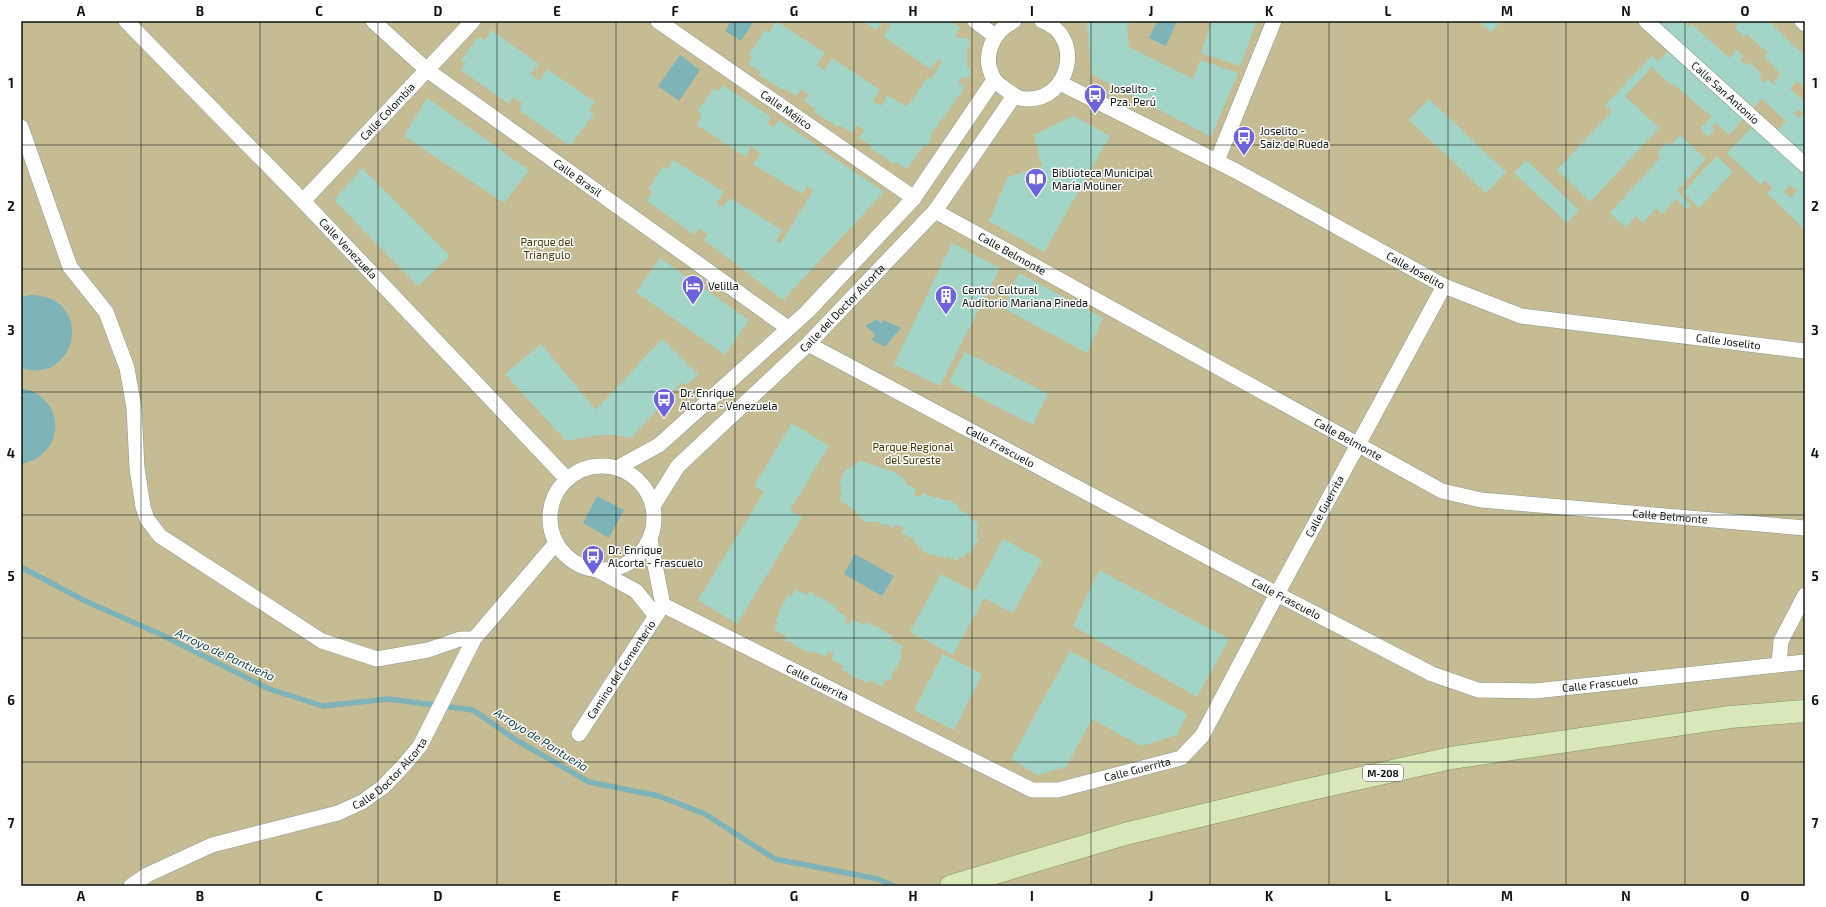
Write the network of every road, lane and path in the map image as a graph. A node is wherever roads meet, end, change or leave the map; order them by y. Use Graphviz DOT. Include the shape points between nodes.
graph roads {
  1 [pos="126,21"];
  2 [pos="373,21"];
  3 [pos="473,21"];
  4 [pos="658,21"];
  5 [pos="975,21"];
  6 [pos="1014,21"];
  7 [pos="1044,21"];
  8 [pos="1274,21"];
  9 [pos="1646,21"];
  10 [pos="1802,21"];
  11 [pos="1805,24"];
  12 [pos="995,36"];
  13 [pos="427,70"];
  14 [pos="994,80"];
  15 [pos="1060,83"];
  16 [pos="1014,96"];
  17 [pos="21,127"];
  18 [pos="1217,161"];
  19 [pos="1805,165"];
  20 [pos="914,198"];
  21 [pos="302,201"];
  22 [pos="936,211"];
  23 [pos="1444,286"];
  24 [pos="788,328"];
  25 [pos="808,344"];
  26 [pos="1805,351"];
  27 [pos="1358,443"];
  28 [pos="617,468"];
  29 [pos="567,479"];
  30 [pos="653,506"];
  31 [pos="1805,528"];
  32 [pos="650,540"];
  33 [pos="556,544"];
  34 [pos="600,571"];
  35 [pos="1277,594"];
  36 [pos="1805,595"];
  37 [pos="660,610"];
  38 [pos="474,639"];
  39 [pos="1805,662"];
  40 [pos="1779,664"];
  41 [pos="1805,711"];
  42 [pos="579,734"];
  43 [pos="960,883"];
  44 [pos="132,886"];
  1 -- 21 [label="street, Calle Venezuela"];
  2 -- 13 [label="street, Calle Brasil"];
  3 -- 13 [label="street, Calle Colombia"];
  4 -- 20 [label="street, Calle Méjico"];
  5 -- 12 [label="street"];
  6 -- 12 [label="street" via="1004,26"];
  7 -- 15 [label="street" via="1059,32 1067,49 1068,66"];
  8 -- 18 [label="street"];
  9 -- 19 [label="street, Calle San Antonio"];
  10 -- 11 [label="street"];
  12 -- 14 [label="street" via="989,50 989,66"];
  13 -- 21 [label="street, Calle Colombia"];
  13 -- 24 [label="street, Calle Brasil"];
  14 -- 16 [label="street"];
  14 -- 20 [label="street, Calle del Doctor Alcorta"];
  15 -- 16 [label="street" via="1051,92 1039,97 1027,99"];
  15 -- 18 [label="street, Calle Joselito"];
  16 -- 22 [label="street, Calle del Doctor Alcorta"];
  17 -- 38 [label="street" via="70,267 106,312 127,368 134,408 137,468 143,507 147,519 160,536 322,641 377,659 428,650 460,639"];
  18 -- 23 [label="street, Calle Joselito"];
  20 -- 24 [label="street, Calle del Doctor Alcorta"];
  21 -- 29 [label="street, Calle Venezuela"];
  22 -- 25 [label="street, Calle del Doctor Alcorta"];
  22 -- 27 [label="street, Calle Belmonte"];
  23 -- 26 [label="street, Calle Joselito" via="1522,316"];
  23 -- 27 [label="street, Calle Guerrita"];
  24 -- 28 [label="street, Calle del Doctor Alcorta" via="659,445"];
  25 -- 30 [label="street, Calle del Doctor Alcorta" via="678,466"];
  25 -- 35 [label="street, Calle Frascuelo"];
  27 -- 31 [label="street, Calle Belmonte" via="1442,491 1481,500"];
  27 -- 35 [label="street, Calle Guerrita"];
  28 -- 29 [label="street" via="600,465 579,471"];
  28 -- 30 [label="street" via="635,477 646,490"];
  29 -- 33 [label="street" via="554,495 550,511 550,529"];
  30 -- 32 [label="street" via="654,524"];
  32 -- 34 [label="street" via="642,553 630,563"];
  32 -- 37 [label="street"];
  33 -- 34 [label="street" via="568,558 583,567"];
  33 -- 38 [label="street, Calle Doctor Alcorta"];
  34 -- 37 [label="street, Calle Guerrita" via="636,591"];
  35 -- 37 [label="street, Calle Guerrita" via="1202,736 1181,758 1058,790 1032,790"];
  35 -- 40 [label="street, Calle Frascuelo" via="1432,674 1478,690 1535,691"];
  36 -- 40 [label="street" via="1781,641"];
  37 -- 42 [label="street, Camino del Cementerio"];
  38 -- 44 [label="street, Calle Doctor Alcorta" via="420,746 383,787 362,802 338,813 212,844 147,875"];
  39 -- 40 [label="street, Calle Frascuelo"];
  41 -- 43 [label="main road, M-208" via="1730,717 1451,758 1125,834"];
}
